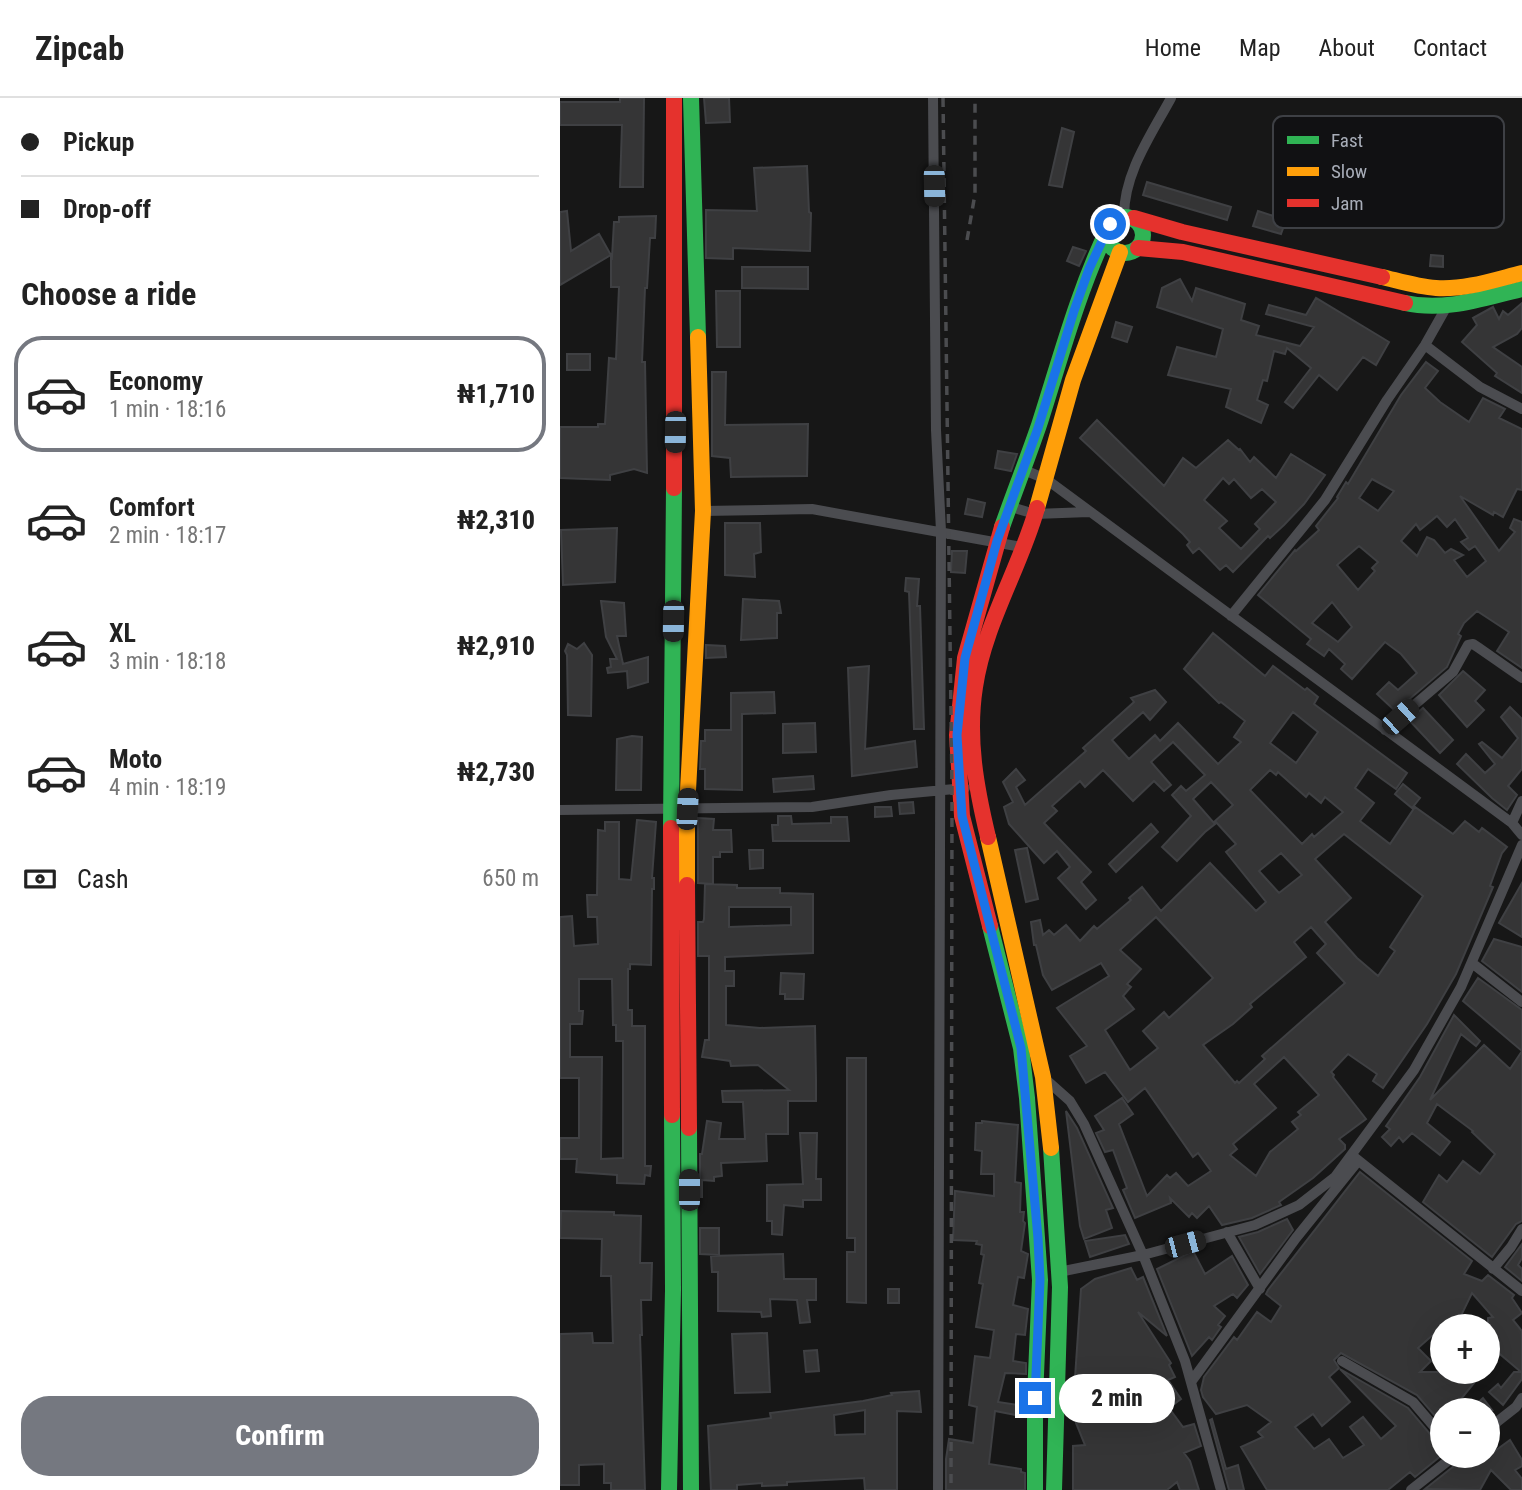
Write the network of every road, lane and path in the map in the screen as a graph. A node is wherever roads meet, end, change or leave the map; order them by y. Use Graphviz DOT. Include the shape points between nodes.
graph roads {
  1 [pos="674,98"];
  2 [pos="691,98"];
  3 [pos="933,98"];
  4 [pos="1171,98"];
  5 [pos="1129,217"];
  6 [pos="1107,231"];
  7 [pos="1138,248"];
  8 [pos="1120,252"];
  9 [pos="1522,273"];
  10 [pos="1522,289"];
  11 [pos="1447,306"];
  12 [pos="1425,345"];
  13 [pos="1522,410"];
  14 [pos="1024,470"];
  15 [pos="1046,479"];
  16 [pos="1011,507"];
  17 [pos="703,511"];
  18 [pos="1090,512"];
  19 [pos="1035,514"];
  20 [pos="941,531"];
  21 [pos="997,541"];
  22 [pos="1021,547"];
  23 [pos="1231,616"];
  24 [pos="1522,678"];
  25 [pos="1385,730"];
  26 [pos="967,788"];
  27 [pos="939,791"];
  28 [pos="1522,801"];
  29 [pos="671,809"];
  30 [pos="687,809"];
  31 [pos="560,810"];
  32 [pos="1512,823"];
  33 [pos="1522,835"];
  34 [pos="1522,845"];
  35 [pos="1472,963"];
  36 [pos="1522,1002"];
  37 [pos="1043,1077"];
  38 [pos="1355,1158"];
  39 [pos="1522,1230"];
  40 [pos="1227,1232"];
  41 [pos="1143,1255"];
  42 [pos="1493,1269"];
  43 [pos="1059,1272"];
  44 [pos="1260,1289"];
  45 [pos="1522,1291"];
  46 [pos="1342,1361"];
  47 [pos="1191,1382"];
  48 [pos="1522,1398"];
  49 [pos="1500,1420"];
  50 [pos="1430,1422"];
  51 [pos="1438,1468"];
  52 [pos="669,1490"];
  53 [pos="691,1490"];
  54 [pos="938,1490"];
  55 [pos="1035,1490"];
  56 [pos="1054,1490"];
  57 [pos="1221,1490"];
  58 [pos="1410,1490"];
  1 -- 29 [label="street"];
  2 -- 17 [label="street"];
  3 -- 20 [label="street"];
  4 -- 5 [label="street" via="1133,169 1124,198"];
  5 -- 6 [label="street" via="1110,224"];
  5 -- 7 [label="street" via="1143,229"];
  5 -- 9 [label="street" via="1432,288"];
  6 -- 8 [label="street" via="1110,245"];
  6 -- 14 [label="street" via="1074,311"];
  7 -- 8 [label="street"];
  7 -- 11 [label="street" via="1183,252 1425,307"];
  8 -- 15 [label="street" via="1073,380"];
  10 -- 11 [label="street"];
  11 -- 12 [label="street"];
  12 -- 13 [label="street" via="1480,387"];
  12 -- 23 [label="street" via="1325,500"];
  14 -- 15 [label="street"];
  14 -- 16 [label="street"];
  15 -- 18 [label="street"];
  15 -- 19 [label="street"];
  16 -- 19 [label="street"];
  16 -- 21 [label="street"];
  17 -- 20 [label="street" via="812,509"];
  17 -- 30 [label="street"];
  18 -- 19 [label="street"];
  18 -- 23 [label="street"];
  19 -- 22 [label="street"];
  20 -- 21 [label="street"];
  20 -- 27 [label="street"];
  21 -- 22 [label="street"];
  21 -- 26 [label="street" via="965,658 957,735"];
  22 -- 26 [label="street" via="975,685"];
  23 -- 25 [label="street"];
  24 -- 25 [label="street" via="1468,645 1453,672"];
  25 -- 32 [label="street"];
  26 -- 27 [label="street"];
  26 -- 37 [label="street"];
  26 -- 55 [label="street" via="967,839 1021,1048 1026,1085 1040,1280"];
  27 -- 30 [label="street" via="811,807"];
  27 -- 54 [label="street"];
  28 -- 32 [label="street"];
  29 -- 30 [label="street"];
  29 -- 31 [label="street"];
  29 -- 52 [label="street"];
  30 -- 53 [label="street"];
  32 -- 33 [label="street"];
  34 -- 35 [label="street"];
  35 -- 36 [label="street"];
  35 -- 38 [label="street" via="1414,1070"];
  37 -- 41 [label="street" via="1070,1101 1084,1124"];
  37 -- 43 [label="street"];
  38 -- 40 [label="street" via="1299,1205"];
  38 -- 42 [label="street"];
  38 -- 44 [label="street"];
  39 -- 42 [label="street"];
  40 -- 41 [label="street"];
  40 -- 44 [label="street"];
  41 -- 43 [label="street"];
  41 -- 47 [label="street"];
  42 -- 45 [label="street"];
  43 -- 56 [label="street"];
  44 -- 47 [label="street"];
  46 -- 50 [label="street" via="1413,1402"];
  47 -- 57 [label="street"];
  48 -- 49 [label="street"];
  51 -- 58 [label="street"];
}
